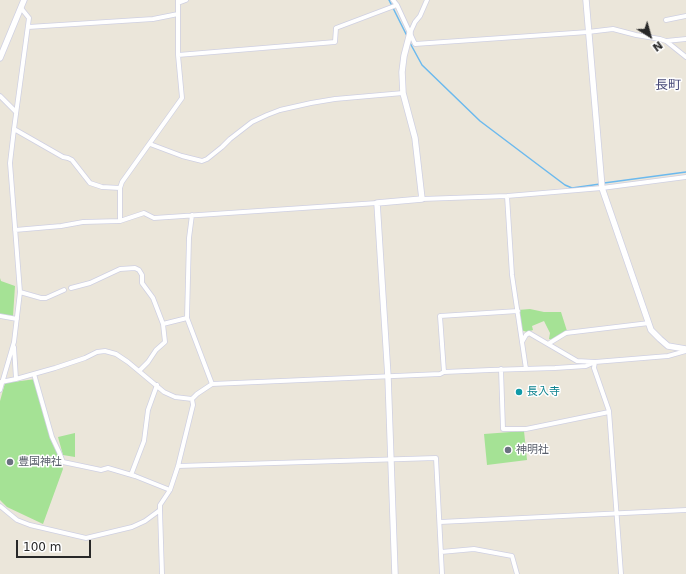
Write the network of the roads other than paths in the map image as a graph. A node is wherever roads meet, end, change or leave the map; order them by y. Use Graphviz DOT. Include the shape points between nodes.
graph roads {
  1 [pos="24,0"];
  2 [pos="186,0"];
  3 [pos="393,0"];
  4 [pos="426,0"];
  5 [pos="586,0"];
  6 [pos="178,1"];
  7 [pos="397,5"];
  8 [pos="21,8"];
  9 [pos="178,14"];
  10 [pos="686,16"];
  11 [pos="666,20"];
  12 [pos="28,27"];
  13 [pos="588,32"];
  14 [pos="410,33"];
  15 [pos="686,39"];
  16 [pos="666,41"];
  17 [pos="178,55"];
  18 [pos="686,57"];
  19 [pos="0,58"];
  20 [pos="403,93"];
  21 [pos="0,96"];
  22 [pos="16,112"];
  23 [pos="14,129"];
  24 [pos="150,144"];
  25 [pos="686,177"];
  26 [pos="120,188"];
  27 [pos="602,188"];
  28 [pos="507,196"];
  29 [pos="422,200"];
  30 [pos="377,203"];
  31 [pos="192,215"];
  32 [pos="120,221"];
  33 [pos="15,230"];
  34 [pos="71,288"];
  35 [pos="64,290"];
  36 [pos="20,292"];
  37 [pos="518,311"];
  38 [pos="0,316"];
  39 [pos="187,318"];
  40 [pos="17,319"];
  41 [pos="649,323"];
  42 [pos="163,324"];
  43 [pos="14,342"];
  44 [pos="522,342"];
  45 [pos="548,344"];
  46 [pos="686,350"];
  47 [pos="595,362"];
  48 [pos="501,369"];
  49 [pos="526,369"];
  50 [pos="139,371"];
  51 [pos="444,372"];
  52 [pos="34,374"];
  53 [pos="388,377"];
  54 [pos="16,379"];
  55 [pos="1,381"];
  56 [pos="212,384"];
  57 [pos="157,385"];
  58 [pos="0,390"];
  59 [pos="192,399"];
  60 [pos="609,412"];
  61 [pos="391,459"];
  62 [pos="178,466"];
  63 [pos="131,475"];
  64 [pos="170,490"];
  65 [pos="0,506"];
  66 [pos="160,510"];
  67 [pos="686,510"];
  68 [pos="617,513"];
  69 [pos="440,522"];
  70 [pos="441,552"];
  71 [pos="162,574"];
  72 [pos="395,574"];
  73 [pos="442,574"];
  74 [pos="517,574"];
  75 [pos="621,574"];
  1 -- 8 [label="street"];
  2 -- 6 [label="street"];
  3 -- 7 [label="street"];
  4 -- 14 [label="street"];
  5 -- 13 [label="street"];
  6 -- 9 [label="street"];
  7 -- 14 [label="street"];
  7 -- 17 [label="street" via="336,28 335,42"];
  8 -- 12 [label="street" via="29,18"];
  8 -- 19 [label="street"];
  9 -- 12 [label="street" via="153,19"];
  9 -- 17 [label="street"];
  10 -- 11 [label="street"];
  12 -- 22 [label="street"];
  13 -- 14 [label="street" via="415,44"];
  13 -- 16 [label="street" via="613,29"];
  13 -- 27 [label="street"];
  14 -- 20 [label="street" via="402,72"];
  15 -- 16 [label="street"];
  16 -- 18 [label="street"];
  17 -- 24 [label="street" via="182,98"];
  20 -- 24 [label="street" via="335,99 280,110 252,122 202,161"];
  20 -- 29 [label="street" via="415,138"];
  21 -- 22 [label="street"];
  22 -- 23 [label="street"];
  23 -- 26 [label="street" via="72,160 90,183"];
  23 -- 33 [label="street" via="10,163"];
  24 -- 26 [label="street"];
  25 -- 27 [label="street"];
  26 -- 32 [label="street"];
  27 -- 28 [label="street"];
  27 -- 41 [label="street"];
  28 -- 29 [label="street"];
  28 -- 37 [label="street" via="512,275"];
  29 -- 30 [label="street"];
  30 -- 31 [label="street"];
  30 -- 53 [label="street"];
  31 -- 32 [label="street" via="154,218 144,213"];
  31 -- 39 [label="street"];
  32 -- 33 [label="street" via="83,222"];
  33 -- 36 [label="street"];
  34 -- 42 [label="street" via="90,283 120,269 135,268 142,274 142,283 153,298"];
  35 -- 36 [label="street" via="46,298"];
  36 -- 40 [label="street"];
  37 -- 44 [label="street"];
  37 -- 51 [label="street" via="440,316"];
  38 -- 40 [label="street"];
  39 -- 42 [label="street"];
  39 -- 56 [label="street"];
  40 -- 43 [label="street"];
  41 -- 45 [label="street" via="566,334"];
  41 -- 46 [label="street" via="651,330 668,346"];
  42 -- 50 [label="street" via="165,342"];
  43 -- 54 [label="street"];
  43 -- 55 [label="street"];
  44 -- 45 [label="street" via="529,333"];
  44 -- 49 [label="street"];
  45 -- 47 [label="street" via="577,361"];
  46 -- 47 [label="street" via="668,356"];
  47 -- 49 [label="street" via="586,366"];
  47 -- 60 [label="street" via="594,368"];
  48 -- 49 [label="street"];
  48 -- 51 [label="street"];
  48 -- 60 [label="street" via="503,429 526,429"];
  50 -- 52 [label="street" via="116,354 105,351"];
  50 -- 57 [label="street"];
  51 -- 53 [label="street"];
  52 -- 54 [label="street"];
  52 -- 63 [label="street" via="52,436 63,462 101,470 108,468"];
  53 -- 56 [label="street"];
  53 -- 61 [label="street"];
  54 -- 55 [label="street"];
  55 -- 58 [label="street"];
  56 -- 59 [label="street"];
  57 -- 59 [label="street" via="175,397"];
  57 -- 63 [label="street" via="148,410 144,441"];
  59 -- 62 [label="street" via="193,405"];
  60 -- 68 [label="street"];
  61 -- 62 [label="street"];
  61 -- 69 [label="street" via="436,458"];
  61 -- 72 [label="street"];
  62 -- 64 [label="street"];
  63 -- 64 [label="street"];
  64 -- 66 [label="street" via="160,505"];
  65 -- 66 [label="street" via="17,520 30,525 86,538 132,527 145,522"];
  66 -- 71 [label="street"];
  67 -- 68 [label="street"];
  68 -- 69 [label="street"];
  68 -- 75 [label="street"];
  69 -- 70 [label="street"];
  70 -- 73 [label="street"];
  70 -- 74 [label="street" via="474,549 512,556"];
}
